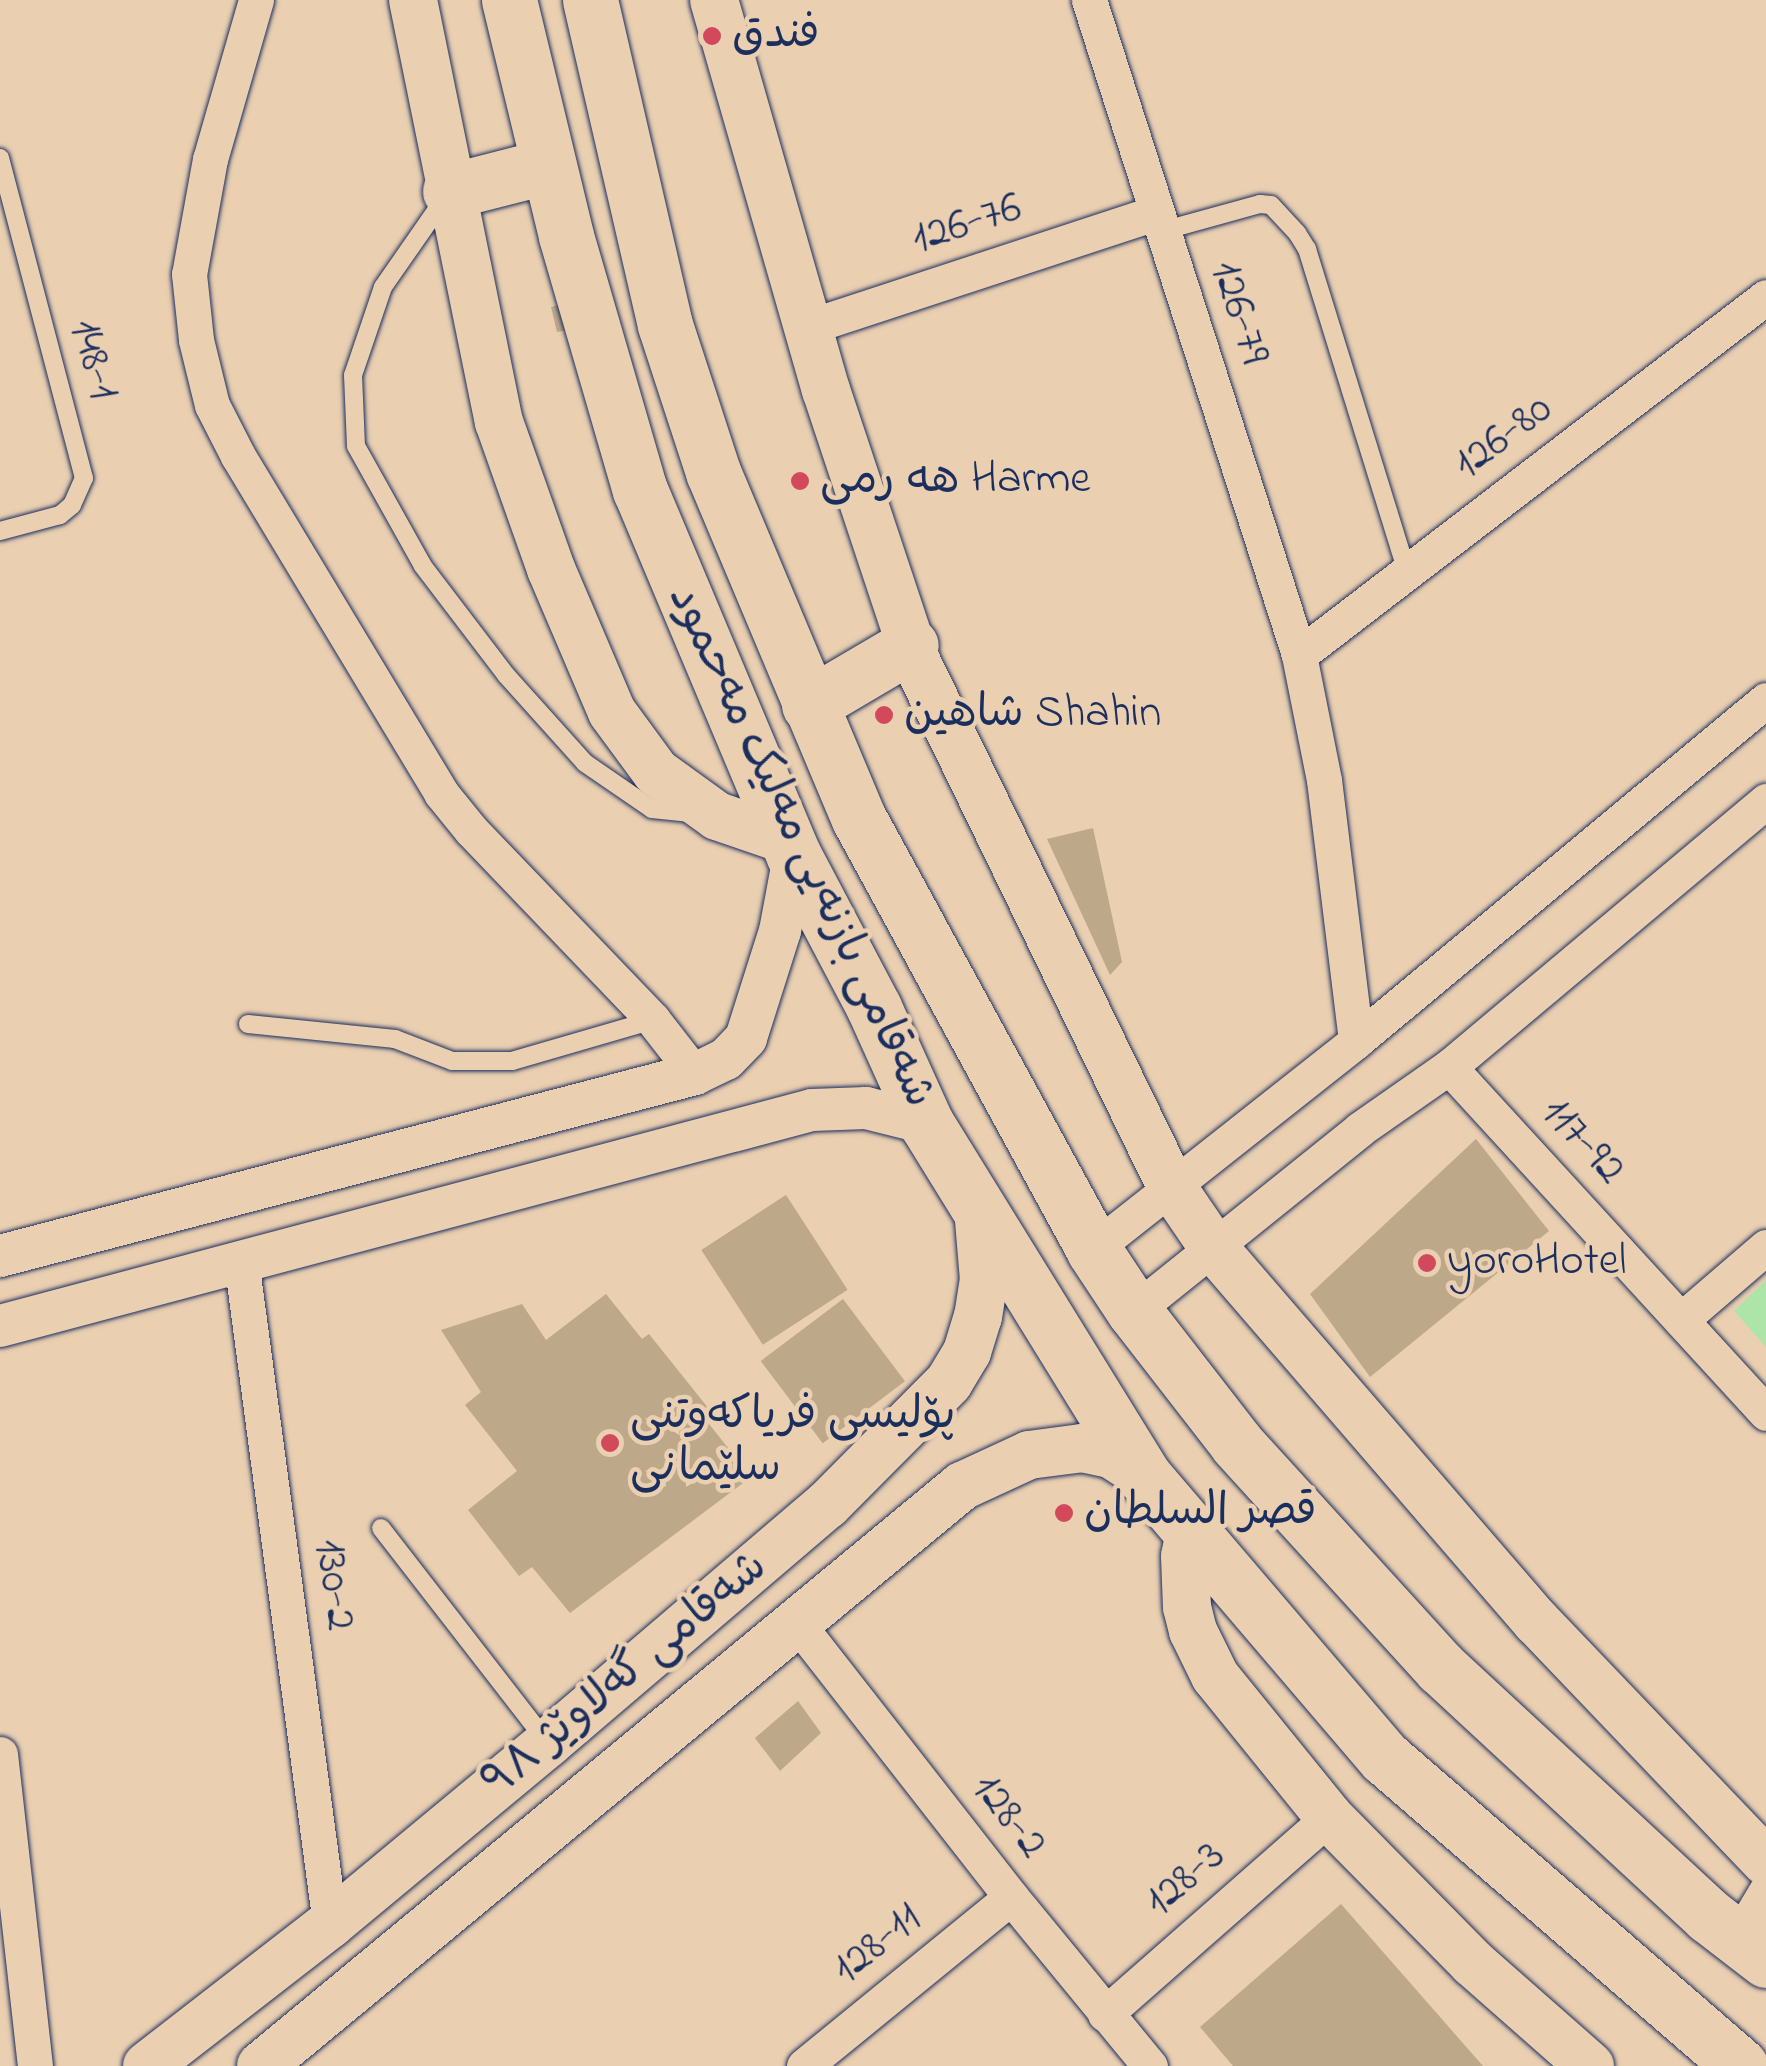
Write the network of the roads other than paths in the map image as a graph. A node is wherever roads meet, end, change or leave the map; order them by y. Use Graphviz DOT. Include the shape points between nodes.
graph roads {
  1 [pos="256,0"];
  2 [pos="399,0"];
  3 [pos="509,0"];
  4 [pos="590,0"];
  5 [pos="714,0"];
  6 [pos="1089,0"];
  7 [pos="416,21"];
  8 [pos="0,158"];
  9 [pos="548,166"];
  10 [pos="450,191"];
  11 [pos="1159,222"];
  12 [pos="1766,297"];
  13 [pos="808,326"];
  14 [pos="0,531"];
  15 [pos="1407,572"];
  16 [pos="911,645"];
  17 [pos="1299,655"];
  18 [pos="1766,700"];
  19 [pos="809,705"];
  20 [pos="1766,801"];
  21 [pos="717,816"];
  22 [pos="791,848"];
  23 [pos="653,1020"];
  24 [pos="248,1024"];
  25 [pos="1356,1041"];
  26 [pos="1449,1067"];
  27 [pos="695,1074"];
  28 [pos="926,1124"];
  29 [pos="1170,1184"];
  30 [pos="978,1209"];
  31 [pos="1213,1247"];
  32 [pos="1766,1247"];
  33 [pos="1094,1249"];
  34 [pos="0,1256"];
  35 [pos="241,1260"];
  36 [pos="1134,1311"];
  37 [pos="1681,1320"];
  38 [pos="0,1326"];
  39 [pos="1766,1414"];
  40 [pos="1143,1476"];
  41 [pos="381,1528"];
  42 [pos="1190,1531"];
  43 [pos="796,1622"];
  44 [pos="548,1743"];
  45 [pos="1,1775"];
  46 [pos="1329,1817"];
  47 [pos="1766,1862"];
  48 [pos="372,1889"];
  49 [pos="1766,1892"];
  50 [pos="1011,1897"];
  51 [pos="330,1924"];
  52 [pos="408,1945"];
  53 [pos="1752,1949"];
  54 [pos="1106,2014"];
  55 [pos="35,2066"];
  56 [pos="147,2066"];
  57 [pos="261,2066"];
  58 [pos="804,2066"];
  59 [pos="1150,2066"];
  60 [pos="1590,2066"];
  61 [pos="1740,2066"];
  1 -- 23 [label="street" via="210,159 189,274 212,405 441,793"];
  2 -- 7 [label="street"];
  3 -- 9 [label="highway, شەقامی بازنەیی مەلیک مەحمود"];
  4 -- 19 [label="highway, شەقامی بازنەیی مەلیک مەحمود" via="666,325 713,472"];
  5 -- 13 [label="main road"];
  6 -- 11 [label="street, 126-79"];
  7 -- 10 [label="main road"];
  8 -- 14 [label="lane, 148-1" via="84,478 60,514"];
  9 -- 10 [label="highway"];
  9 -- 22 [label="highway, شەقامی بازنەیی مەلیک مەحمود" via="640,490"];
  10 -- 21 [label="main road" via="499,422 612,712 656,772"];
  10 -- 21 [label="lane" via="383,287 353,375 356,446 424,566 506,675 585,763 652,809"];
  11 -- 13 [label="street, 126-76"];
  11 -- 15 [label="lane" via="1260,204 1271,205 1297,233"];
  11 -- 17 [label="street, 126-79"];
  12 -- 15 [label="street, 126-80"];
  13 -- 16 [label="main road"];
  15 -- 17 [label="street, 126-80"];
  16 -- 19 [label="highway"];
  16 -- 29 [label="main road"];
  17 -- 25 [label="street, 126-79" via="1324,780"];
  18 -- 25 [label="street"];
  19 -- 33 [label="highway, شەقامی بازنەیی مەلیک مەحمود" via="859,819"];
  20 -- 26 [label="street"];
  21 -- 22 [label="main road"];
  22 -- 27 [label="street" via="780,931 746,1038 726,1059"];
  22 -- 28 [label="highway, شەقامی بازنەیی مەلیک مەحمود"];
  23 -- 24 [label="lane" via="512,1062 452,1062 395,1039"];
  23 -- 27 [label="street"];
  25 -- 29 [label="street"];
  26 -- 31 [label="street"];
  26 -- 37 [label="street, 117-92"];
  27 -- 34 [label="street"];
  28 -- 30 [label="highway, شەقامی بازنەیی مەلیک مەحمود"];
  28 -- 35 [label="street" via="866,1108 812,1110"];
  29 -- 31 [label="main road"];
  29 -- 33 [label="street"];
  30 -- 40 [label="highway, شەقامی بازنەیی مەلیک مەحمود"];
  30 -- 44 [label="main road, شەقامی گەلاوێژ ٩٨" via="984,1280 978,1317 949,1382 827,1504"];
  31 -- 36 [label="street"];
  31 -- 47 [label="main road" via="1537,1622"];
  32 -- 37 [label="street"];
  33 -- 36 [label="highway, شەقامی بازنەیی مەلیک مەحمود"];
  35 -- 38 [label="street"];
  35 -- 51 [label="street, 130-2"];
  36 -- 53 [label="highway, شەقامی بازنەیی مەلیک مەحمود" via="1238,1444 1441,1668"];
  37 -- 39 [label="street, 117-92"];
  40 -- 42 [label="highway, شەقامی بازنەیی مەلیک مەحمود"];
  40 -- 43 [label="main road, شەقامی گەلاوێژ ٩٨" via="1112,1454 1082,1448 1007,1463 938,1502"];
  41 -- 44 [label="lane"];
  42 -- 46 [label="main road" via="1187,1607 1202,1655"];
  42 -- 61 [label="highway, شەقامی بازنەیی مەلیک مەحمود" via="1385,1758"];
  43 -- 50 [label="street, 128-2"];
  43 -- 52 [label="main road, شەقامی گەلاوێژ ٩٨"];
  44 -- 48 [label="main road, شەقامی گەلاوێژ ٩٨"];
  45 -- 55 [label="street"];
  46 -- 54 [label="street, 128-3"];
  46 -- 60 [label="main road" via="1473,1963"];
  48 -- 51 [label="main road, شەقامی گەلاوێژ ٩٨"];
  48 -- 52 [label="main road" via="386,1890 406,1907"];
  49 -- 53 [label="street"];
  50 -- 54 [label="street, 128-2"];
  50 -- 58 [label="street, 128-11"];
  51 -- 56 [label="main road, شەقامی گەلاوێژ ٩٨"];
  52 -- 57 [label="main road, شەقامی گەلاوێژ ٩٨"];
  54 -- 59 [label="street, 128-2"];
}
